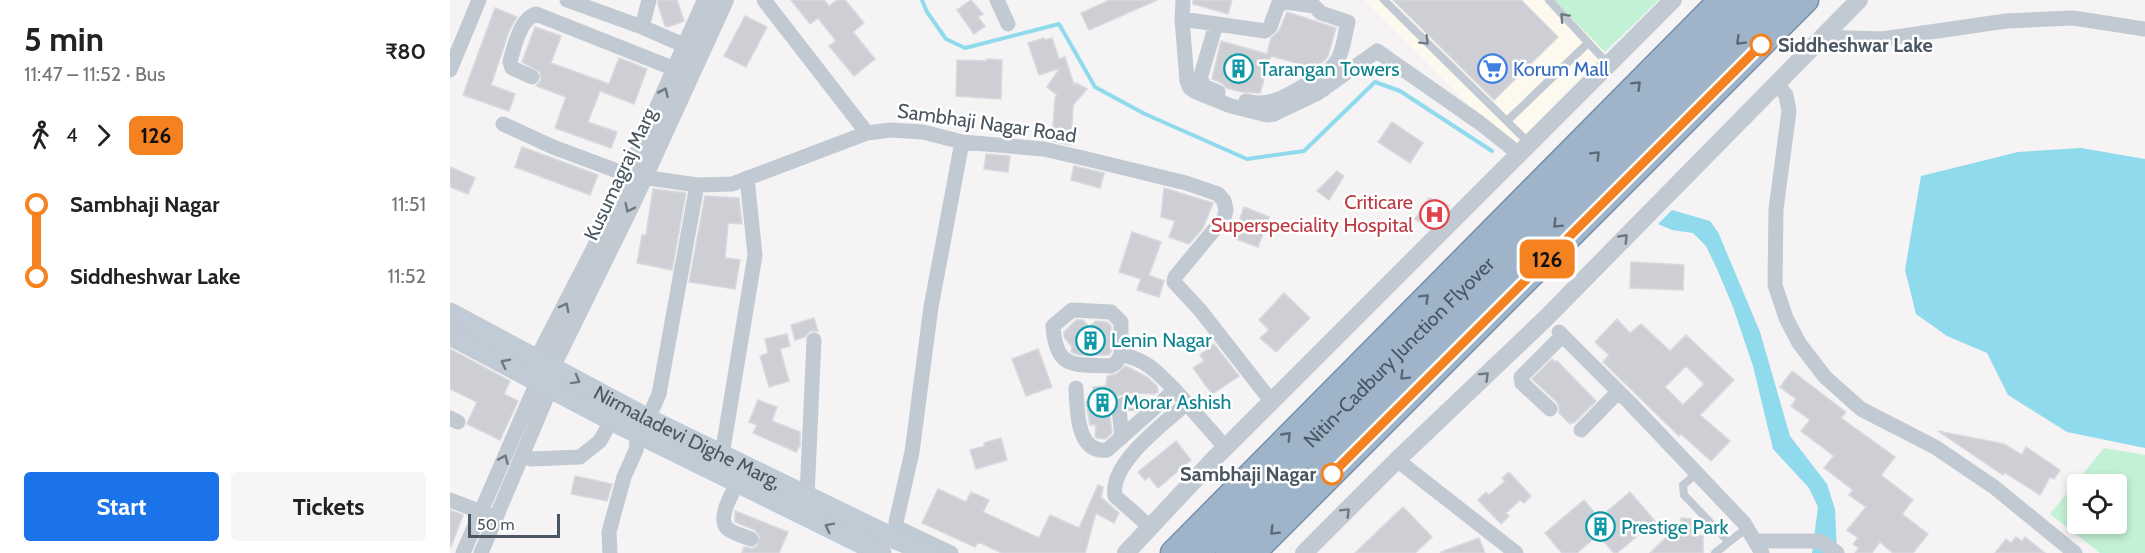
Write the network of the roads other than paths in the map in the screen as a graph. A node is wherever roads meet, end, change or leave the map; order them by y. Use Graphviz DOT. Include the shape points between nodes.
graph roads {
  1 [pos="479,0"];
  2 [pos="567,0"];
  3 [pos="649,0"];
  4 [pos="706,0"];
  5 [pos="725,0"];
  6 [pos="764,0"];
  7 [pos="997,0"];
  8 [pos="1183,0"];
  9 [pos="1383,0"];
  10 [pos="1549,0"];
  11 [pos="1673,0"];
  12 [pos="1720,0"];
  13 [pos="1751,0"];
  14 [pos="1781,0"];
  15 [pos="1806,0"];
  16 [pos="1859,0"];
  17 [pos="1182,19"];
  18 [pos="1008,24"];
  19 [pos="1216,24"];
  20 [pos="642,27"];
  21 [pos="2145,29"];
  22 [pos="1822,36"];
  23 [pos="1588,43"];
  24 [pos="693,49"];
  25 [pos="1608,64"];
  26 [pos="450,70"];
  27 [pos="683,72"];
  28 [pos="531,77"];
  29 [pos="1776,83"];
  30 [pos="1319,84"];
  31 [pos="1506,121"];
  32 [pos="503,124"];
  33 [pos="867,133"];
  34 [pos="962,142"];
  35 [pos="1524,149"];
  36 [pos="636,176"];
  37 [pos="747,178"];
  38 [pos="697,185"];
  39 [pos="450,313"];
  40 [pos="450,335"];
  41 [pos="814,340"];
  42 [pos="1121,354"];
  43 [pos="545,373"];
  44 [pos="1076,388"];
  45 [pos="1175,390"];
  46 [pos="1618,392"];
  47 [pos="1271,401"];
  48 [pos="1187,403"];
  49 [pos="1155,406"];
  50 [pos="1550,409"];
  51 [pos="616,412"];
  52 [pos="643,426"];
  53 [pos="1581,430"];
  54 [pos="1122,437"];
  55 [pos="1225,447"];
  56 [pos="722,455"];
  57 [pos="531,459"];
  58 [pos="1397,460"];
  59 [pos="1696,473"];
  60 [pos="742,474"];
  61 [pos="807,496"];
  62 [pos="450,500"];
  63 [pos="479,500"];
  64 [pos="496,518"];
  65 [pos="1150,527"];
  66 [pos="751,539"];
  67 [pos="1755,541"];
  68 [pos="1729,542"];
  69 [pos="888,548"];
  70 [pos="463,553"];
  71 [pos="481,553"];
  72 [pos="610,553"];
  73 [pos="931,553"];
  74 [pos="951,553"];
  75 [pos="1126,553"];
  76 [pos="1173,553"];
  77 [pos="1198,553"];
  78 [pos="1228,553"];
  79 [pos="1253,553"];
  80 [pos="1304,553"];
  81 [pos="1516,553"];
  82 [pos="1715,553"];
  83 [pos="1838,553"];
  84 [pos="2075,553"];
  1 -- 26 [label="street"];
  2 -- 20 [label="street"];
  3 -- 20 [label="street"];
  4 -- 24 [label="street, Kusumagraj Marg"];
  5 -- 24 [label="street, Kusumagraj Marg"];
  6 -- 33 [label="street"];
  7 -- 18 [label="street"];
  8 -- 17 [label="street"];
  9 -- 31 [label="lane, one-way"];
  23 -- 10 [label="lane, one-way"];
  11 -- 25 [label="street"];
  76 -- 12 [label="highway, one-way"];
  77 -- 13 [label="highway, Nitin-Cadbury Junction Flyover, one-way"];
  14 -- 78 [label="highway, Nitin-Cadbury Junction Flyover, one-way"];
  15 -- 79 [label="highway, one-way"];
  16 -- 22 [label="street"];
  17 -- 19 [label="street"];
  17 -- 30 [label="street" via="1185,74 1190,88 1196,92 1231,106 1271,115"];
  19 -- 30 [label="street" via="1200,75 1205,87 1251,103 1266,104"];
  19 -- 30 [label="street" via="1265,31 1278,5 1284,2 1314,6 1321,13 1348,22 1338,60"];
  20 -- 24 [label="street"];
  21 -- 22 [label="street" via="2073,18 2006,21 1881,39"];
  22 -- 29 [label="street"];
  23 -- 25 [label="lane"];
  23 -- 31 [label="lane"];
  24 -- 27 [label="street, Kusumagraj Marg"];
  25 -- 35 [label="street"];
  27 -- 28 [label="street" via="537,14 524,23 510,62 512,68"];
  27 -- 36 [label="street, Kusumagraj Marg"];
  58 -- 29 [label="street, one-way" via="1546,318"];
  29 -- 84 [label="street" via="1786,95 1789,111 1776,209 1775,285 1799,343 1825,377 1861,409 1935,447"];
  30 -- 35 [label="street" via="1377,51"];
  31 -- 35 [label="lane"];
  32 -- 36 [label="street, Sambhaji Nagar Road" via="553,147"];
  33 -- 34 [label="street, Sambhaji Nagar Road" via="923,132"];
  33 -- 37 [label="street, Sambhaji Nagar Road"];
  34 -- 47 [label="street, Sambhaji Nagar Road" via="1044,149 1218,194 1224,201 1224,218 1174,277 1174,282"];
  34 -- 74 [label="street" via="931,307 912,452 896,522 898,528"];
  35 -- 47 [label="street"];
  36 -- 38 [label="street, Sambhaji Nagar Road"];
  36 -- 43 [label="street, Kusumagraj Marg" via="600,239"];
  37 -- 38 [label="street, Sambhaji Nagar Road" via="732,184"];
  37 -- 56 [label="street" via="755,255"];
  38 -- 52 [label="street" via="659,394"];
  39 -- 43 [label="main road, Nirmaladevi Dighe Marg,"];
  43 -- 40 [label="main road, Nirmaladevi Dighe Marg,, one-way"];
  41 -- 61 [label="street"];
  42 -- 42 [label="street" via="1111,366 1070,364 1062,358 1053,326 1072,310 1111,312 1121,322"];
  42 -- 45 [label="street" via="1151,366"];
  43 -- 51 [label="main road, Nirmaladevi Dighe Marg,"];
  63 -- 43 [label="street, one-way"];
  43 -- 64 [label="street"];
  44 -- 54 [label="street" via="1079,429 1089,444 1107,450"];
  45 -- 48 [label="street"];
  45 -- 49 [label="street"];
  46 -- 50 [label="street" via="1561,334 1521,377 1522,383"];
  46 -- 53 [label="street"];
  46 -- 59 [label="street"];
  47 -- 55 [label="street"];
  48 -- 55 [label="street"];
  48 -- 65 [label="street" via="1131,455 1114,490 1115,496"];
  49 -- 54 [label="street"];
  49 -- 54 [label="street" via="1122,405"];
  51 -- 52 [label="main road, Nirmaladevi Dighe Marg,"];
  51 -- 57 [label="street" via="600,441 580,457"];
  52 -- 56 [label="main road, Nirmaladevi Dighe Marg,"];
  52 -- 60 [label="main road, Nirmaladevi Dighe Marg,"];
  52 -- 72 [label="street" via="609,532"];
  55 -- 65 [label="street"];
  56 -- 60 [label="main road, Nirmaladevi Dighe Marg,"];
  80 -- 58 [label="street, one-way"];
  58 -- 81 [label="street"];
  59 -- 67 [label="street"];
  59 -- 68 [label="lane" via="1683,485 1684,495"];
  60 -- 61 [label="main road, Nirmaladevi Dighe Marg,"];
  60 -- 66 [label="street" via="723,513 724,524"];
  69 -- 60 [label="main road, Nirmaladevi Dighe Marg,, one-way"];
  61 -- 69 [label="main road, Nirmaladevi Dighe Marg,"];
  62 -- 63 [label="street"];
  63 -- 64 [label="street"];
  63 -- 70 [label="street"];
  64 -- 71 [label="street"];
  65 -- 75 [label="street"];
  67 -- 68 [label="lane"];
  67 -- 83 [label="street" via="1821,541"];
  68 -- 82 [label="lane"];
  69 -- 73 [label="main road, Nirmaladevi Dighe Marg,"];
}
